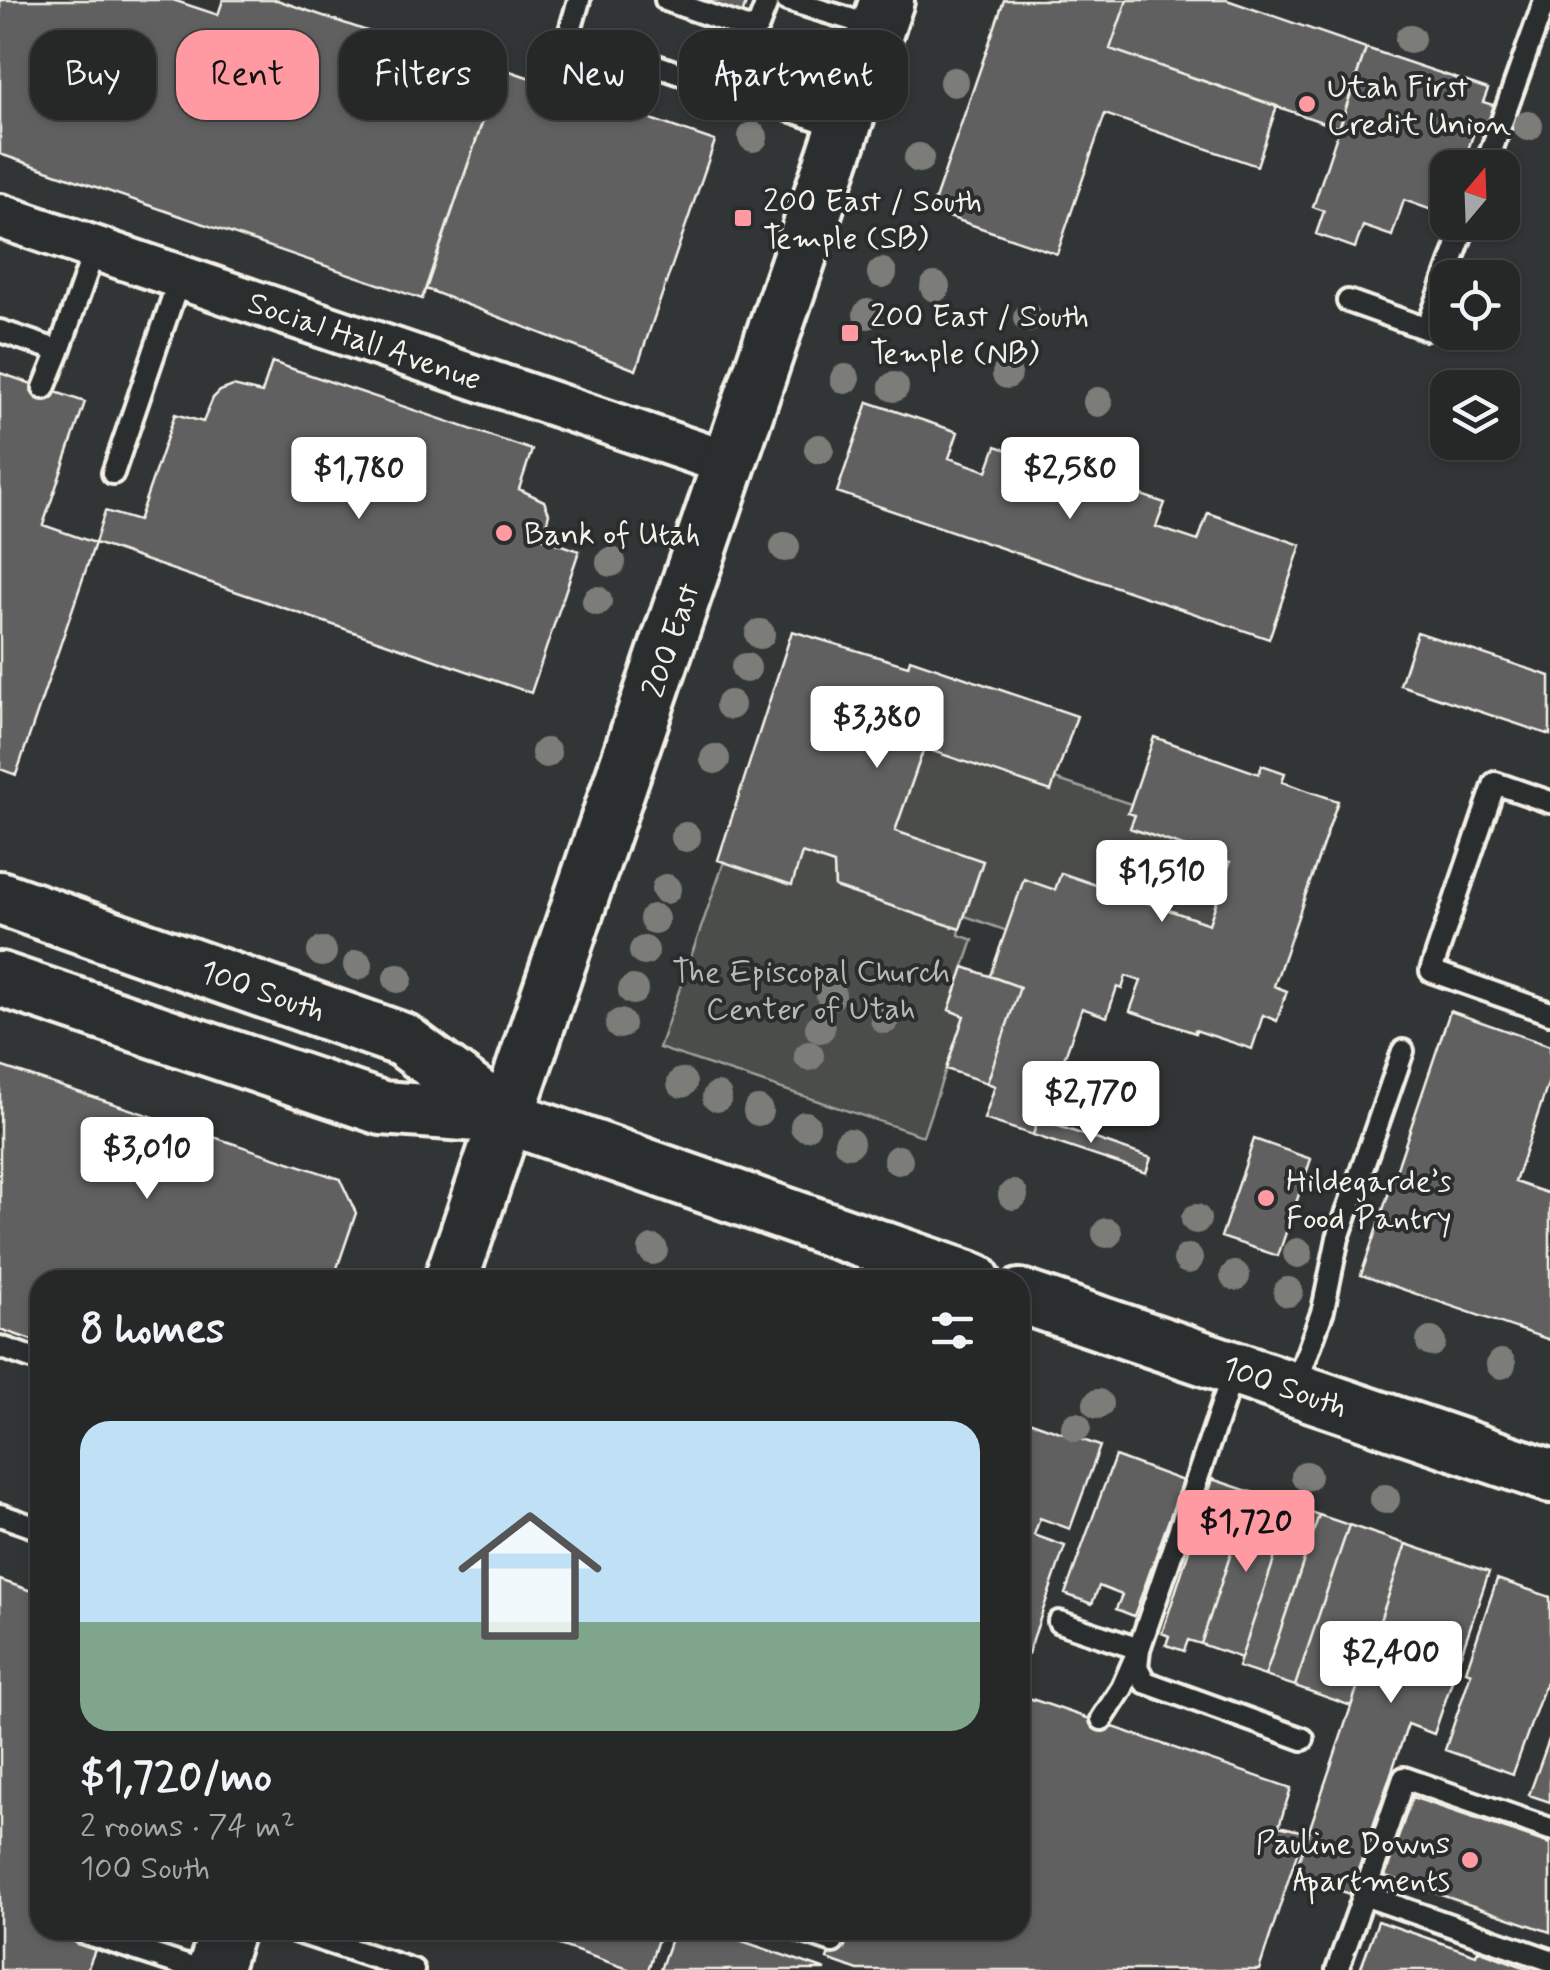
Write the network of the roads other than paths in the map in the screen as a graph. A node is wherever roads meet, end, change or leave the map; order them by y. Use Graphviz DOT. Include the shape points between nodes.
graph roads {
  1 [pos="579,0"];
  2 [pos="666,0"];
  3 [pos="768,0"];
  4 [pos="787,0"];
  5 [pos="1546,0"];
  6 [pos="882,14"];
  7 [pos="844,128"];
  8 [pos="1492,150"];
  9 [pos="0,216"];
  10 [pos="1459,240"];
  11 [pos="95,248"];
  12 [pos="180,277"];
  13 [pos="1348,301"];
  14 [pos="0,331"];
  15 [pos="58,352"];
  16 [pos="44,388"];
  17 [pos="730,464"];
  18 [pos="113,473"];
  19 [pos="1550,802"];
  20 [pos="0,898"];
  21 [pos="2,985"];
  22 [pos="1550,1013"];
  23 [pos="1402,1051"];
  24 [pos="507,1118"];
  25 [pos="455,1270"];
  26 [pos="939,1270"];
  27 [pos="1030,1299"];
  28 [pos="0,1347"];
  29 [pos="30,1358"];
  30 [pos="1234,1368"];
  31 [pos="1295,1388"];
  32 [pos="1550,1476"];
  33 [pos="0,1516"];
  34 [pos="30,1526"];
  35 [pos="1060,1622"];
  36 [pos="1139,1650"];
  37 [pos="1102,1719"];
  38 [pos="1303,1738"];
  39 [pos="1550,1829"];
  40 [pos="1364,1895"];
  41 [pos="106,1940"];
  42 [pos="224,1940"];
  43 [pos="320,1940"];
  44 [pos="828,1940"];
  45 [pos="834,1942"];
  46 [pos="1550,1960"];
  47 [pos="198,1970"];
  48 [pos="214,1970"];
  49 [pos="412,1970"];
  50 [pos="1337,1970"];
  1 -- 7 [label="lane" via="570,31 579,40"];
  2 -- 3 [label="lane" via="746,28 758,26"];
  4 -- 6 [label="lane"];
  5 -- 8 [label="lane"];
  6 -- 7 [label="street, 200 East"];
  7 -- 17 [label="street, 200 East"];
  9 -- 11 [label="street, Social Hall Avenue"];
  10 -- 13 [label="lane" via="1427,329"];
  11 -- 12 [label="street, Social Hall Avenue"];
  11 -- 15 [label="lane"];
  12 -- 17 [label="street, Social Hall Avenue"];
  12 -- 18 [label="lane"];
  14 -- 15 [label="lane"];
  15 -- 16 [label="lane"];
  17 -- 24 [label="street, 200 East"];
  19 -- 22 [label="lane" via="1496,783 1431,971"];
  20 -- 24 [label="street, 100 South" via="403,1040"];
  21 -- 24 [label="street, 100 South" via="382,1108"];
  23 -- 31 [label="lane"];
  24 -- 25 [label="street, 200 East"];
  24 -- 26 [label="street, 100 South"];
  27 -- 30 [label="street, 100 South"];
  28 -- 29 [label="lane"];
  30 -- 31 [label="street, 100 South"];
  30 -- 36 [label="lane"];
  31 -- 32 [label="street, 100 South"];
  33 -- 34 [label="lane"];
  35 -- 36 [label="lane"];
  36 -- 37 [label="lane"];
  36 -- 38 [label="lane" via="1144,1682"];
  39 -- 40 [label="lane" via="1404,1778"];
  40 -- 46 [label="lane"];
  40 -- 50 [label="lane"];
  41 -- 47 [label="lane"];
  42 -- 48 [label="street"];
  43 -- 49 [label="lane"];
  44 -- 45 [label="lane"];
}
